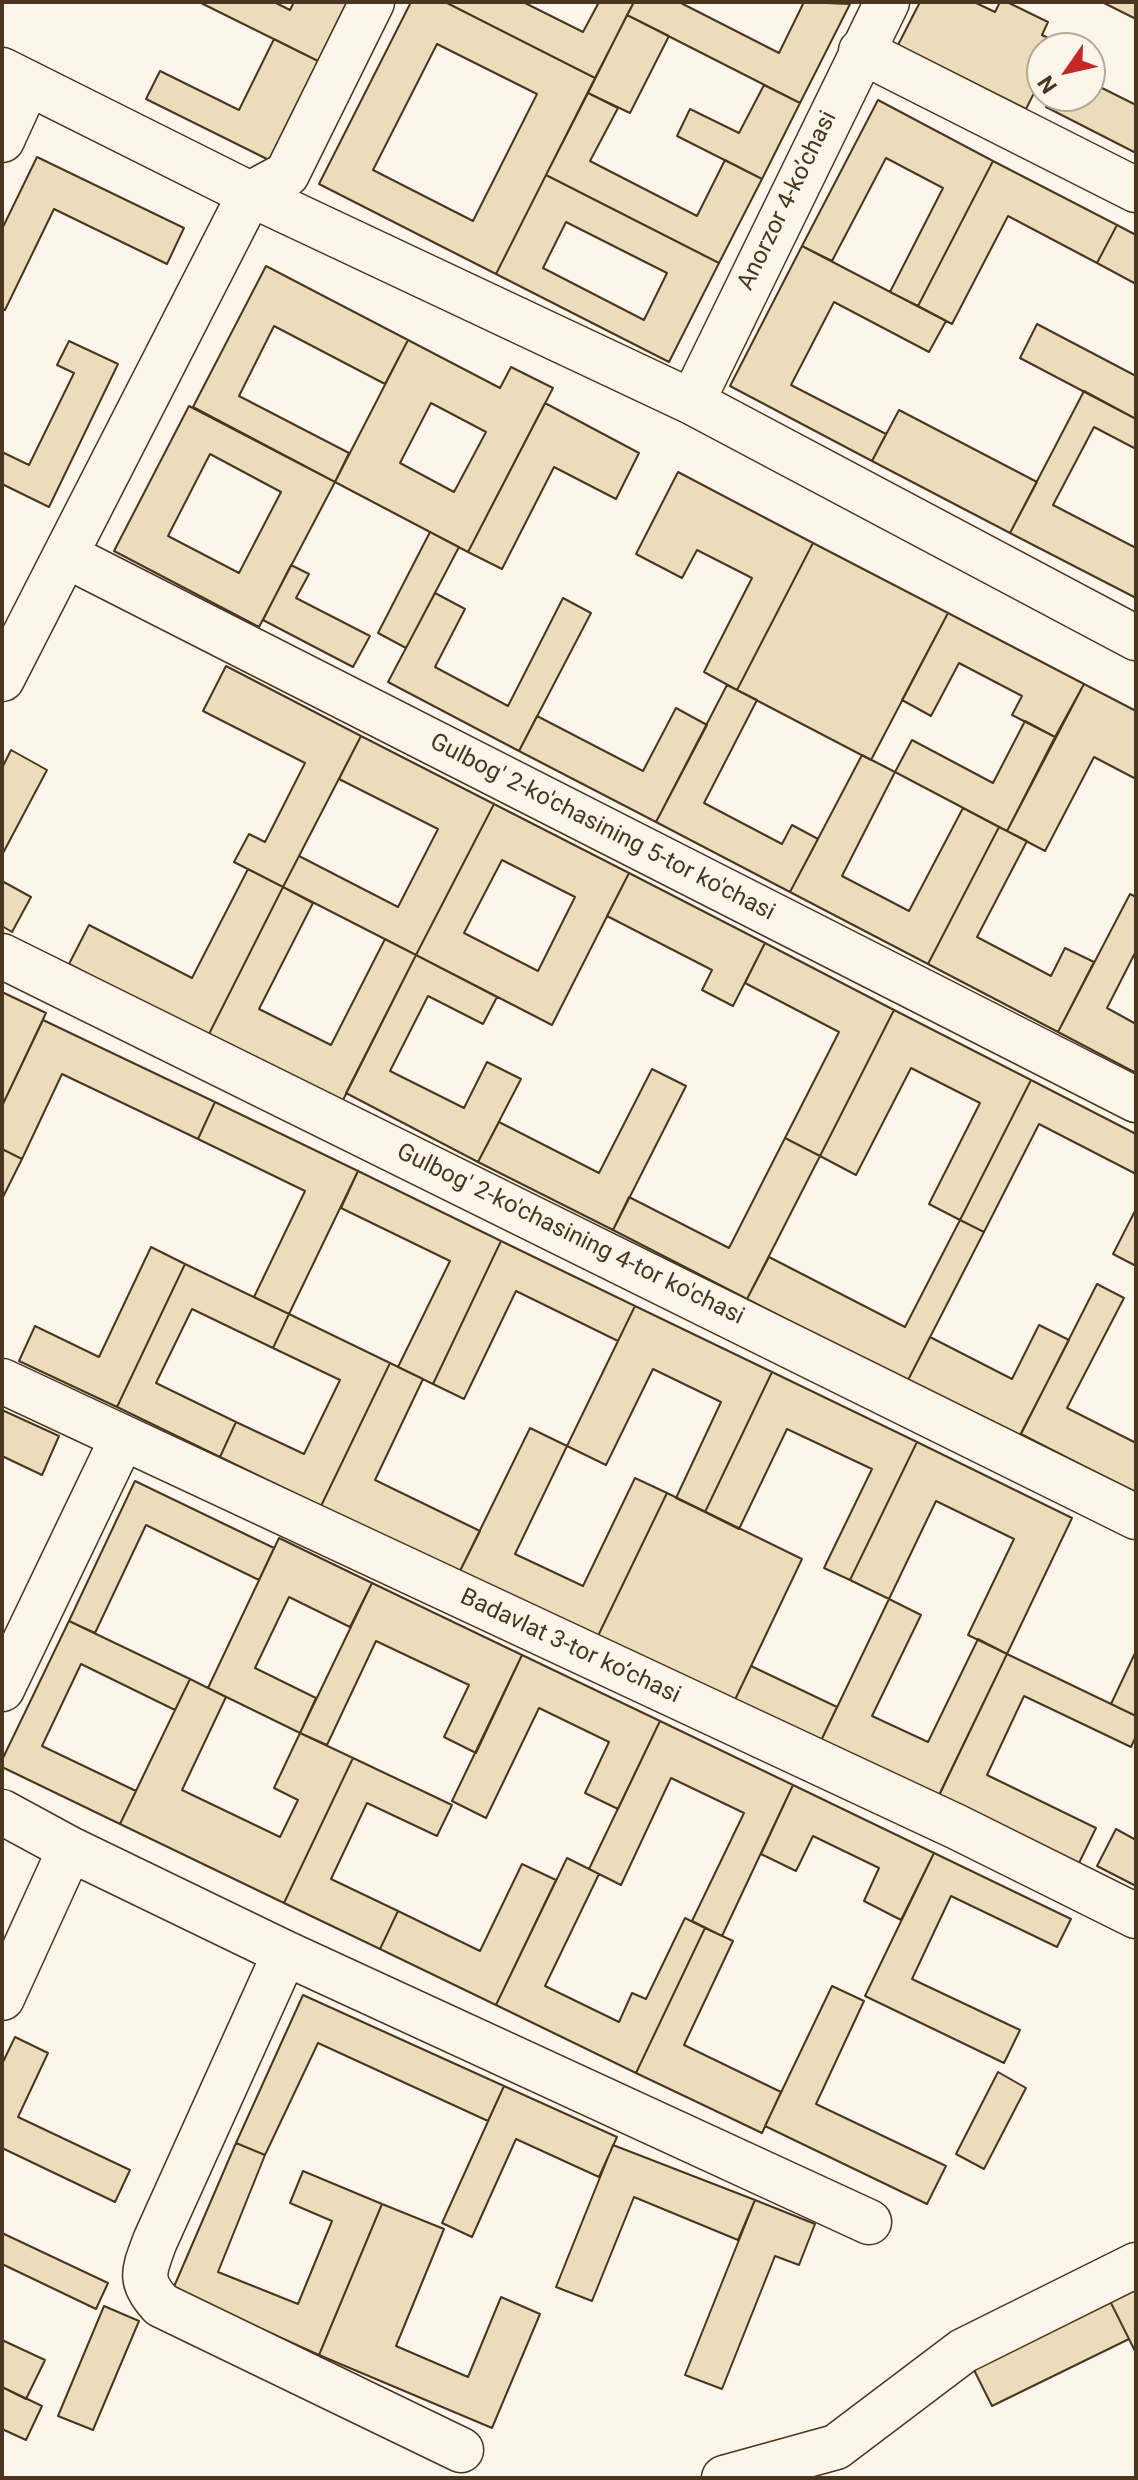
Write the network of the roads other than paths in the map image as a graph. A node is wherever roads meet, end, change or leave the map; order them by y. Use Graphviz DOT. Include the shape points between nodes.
graph roads {
  1 [pos="372,2"];
  2 [pos="887,2"];
  3 [pos="861,51"];
  4 [pos="15,77"];
  5 [pos="2,140"];
  6 [pos="1136,190"];
  7 [pos="250,194"];
  8 [pos="692,402"];
  9 [pos="67,556"];
  10 [pos="1136,638"];
  11 [pos="2,679"];
  12 [pos="2,956"];
  13 [pos="1136,1100"];
  14 [pos="2,1381"];
  15 [pos="122,1439"];
  16 [pos="1136,1517"];
  17 [pos="2,1689"];
  18 [pos="2,1812"];
  19 [pos="70,1849"];
  20 [pos="1136,1916"];
  21 [pos="285,1953"];
  22 [pos="2,1998"];
  23 [pos="869,2222"];
  24 [pos="1136,2265"];
  25 [pos="461,2450"];
  26 [pos="724,2478"];
  1 -- 7 [label="street" via="287,174"];
  2 -- 3 [label="street, Аnorzor 4-koʼchasi"];
  3 -- 6 [label="street"];
  3 -- 8 [label="street, Аnorzor 4-koʼchasi"];
  4 -- 5 [label="street"];
  4 -- 7 [label="street"];
  7 -- 8 [label="street"];
  7 -- 9 [label="street"];
  8 -- 10 [label="street"];
  9 -- 11 [label="street"];
  9 -- 13 [label="street, Gulbog' 2-ko'chasining 5-tor ko'chasi"];
  12 -- 16 [label="street, Gulbog' 2-ko'chasining 4-tor ko'chasi"];
  14 -- 15 [label="street, Badavlat 3-tor koʼchasi"];
  15 -- 17 [label="street"];
  15 -- 20 [label="street, Badavlat 3-tor koʼchasi" via="957,1827"];
  18 -- 19 [label="street"];
  19 -- 21 [label="street"];
  19 -- 22 [label="street"];
  21 -- 23 [label="street"];
  21 -- 25 [label="street" via="155,2241 144,2269 146,2289 161,2305"];
  24 -- 26 [label="street" via="963,2351 836,2447"];
}
